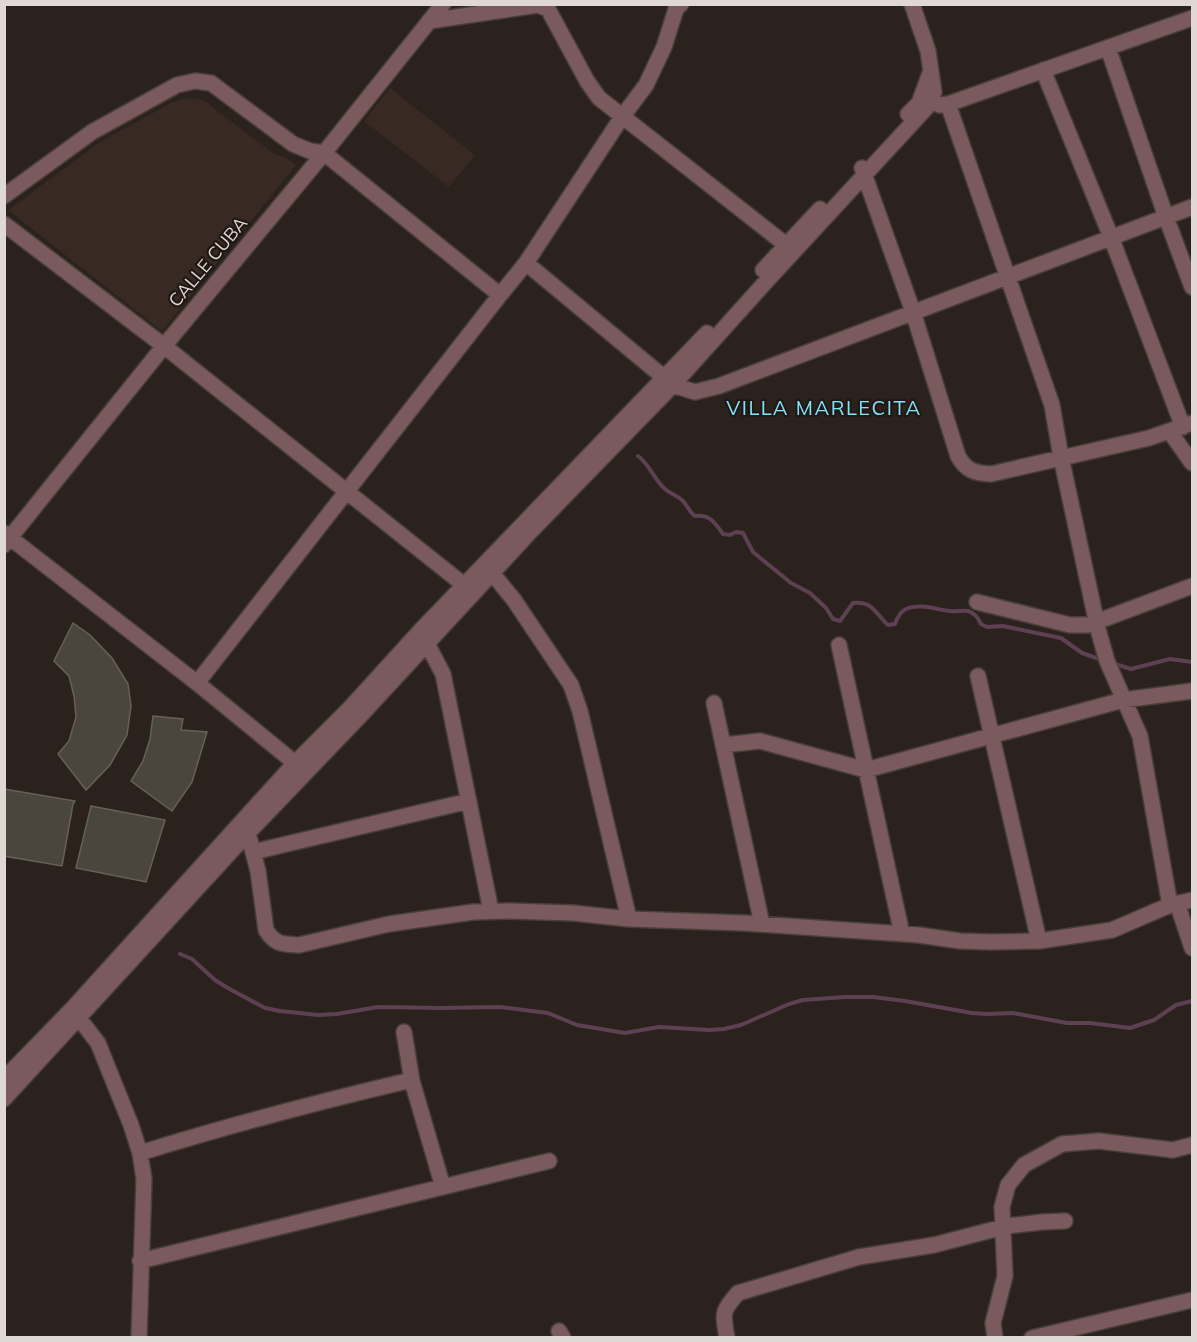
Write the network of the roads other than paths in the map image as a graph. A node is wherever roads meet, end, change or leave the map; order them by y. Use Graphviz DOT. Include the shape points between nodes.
graph roads {
  1 [pos="443,4"];
  2 [pos="681,4"];
  3 [pos="912,4"];
  4 [pos="538,5"];
  5 [pos="1192,18"];
  6 [pos="429,21"];
  7 [pos="1108,48"];
  8 [pos="1043,70"];
  9 [pos="924,104"];
  10 [pos="948,104"];
  11 [pos="622,117"];
  12 [pos="324,153"];
  13 [pos="863,170"];
  14 [pos="4,196"];
  15 [pos="1192,207"];
  16 [pos="1166,217"];
  17 [pos="4,224"];
  18 [pos="1111,237"];
  19 [pos="785,244"];
  20 [pos="526,263"];
  21 [pos="1008,276"];
  22 [pos="1192,286"];
  23 [pos="500,295"];
  24 [pos="913,312"];
  25 [pos="164,346"];
  26 [pos="668,382"];
  27 [pos="1182,427"];
  28 [pos="1061,457"];
  29 [pos="1192,464"];
  30 [pos="347,490"];
  31 [pos="6,539"];
  32 [pos="492,573"];
  33 [pos="464,585"];
  34 [pos="1192,586"];
  35 [pos="977,602"];
  36 [pos="1096,622"];
  37 [pos="423,637"];
  38 [pos="839,645"];
  39 [pos="978,676"];
  40 [pos="197,683"];
  41 [pos="1192,691"];
  42 [pos="1123,700"];
  43 [pos="714,703"];
  44 [pos="992,735"];
  45 [pos="723,745"];
  46 [pos="295,763"];
  47 [pos="866,770"];
  48 [pos="469,801"];
  49 [pos="248,833"];
  50 [pos="253,852"];
  51 [pos="1180,903"];
  52 [pos="491,911"];
  53 [pos="629,919"];
  54 [pos="762,924"];
  55 [pos="902,934"];
  56 [pos="1039,941"];
  57 [pos="1192,948"];
  58 [pos="76,1013"];
  59 [pos="404,1032"];
  60 [pos="4,1079"];
  61 [pos="412,1081"];
  62 [pos="4,1099"];
  63 [pos="1192,1145"];
  64 [pos="140,1153"];
  65 [pos="549,1161"];
  66 [pos="443,1187"];
  67 [pos="1065,1221"];
  68 [pos="1003,1227"];
  69 [pos="140,1261"];
  70 [pos="1192,1300"];
  71 [pos="139,1337"];
  72 [pos="727,1338"];
  73 [pos="995,1338"];
  74 [pos="1032,1338"];
  1 -- 6 [label="street, CALLE CUBA"];
  2 -- 11 [label="street" via="646,85"];
  3 -- 9 [label="street" via="930,67"];
  4 -- 6 [label="street"];
  4 -- 11 [label="street" via="548,9 599,98"];
  5 -- 7 [label="street"];
  6 -- 12 [label="street, CALLE CUBA"];
  7 -- 8 [label="street"];
  7 -- 16 [label="street"];
  8 -- 10 [label="street"];
  8 -- 18 [label="street"];
  9 -- 10 [label="street"];
  9 -- 13 [label="street"];
  10 -- 21 [label="street"];
  11 -- 19 [label="street"];
  11 -- 20 [label="street"];
  12 -- 14 [label="street" via="293,144 212,83 195,81 177,85 92,132"];
  12 -- 23 [label="street"];
  12 -- 25 [label="street, CALLE CUBA"];
  13 -- 19 [label="street"];
  13 -- 24 [label="street"];
  13 -- 26 [label="street" via="762,286"];
  15 -- 16 [label="street"];
  16 -- 18 [label="street"];
  16 -- 22 [label="street"];
  17 -- 25 [label="street"];
  18 -- 21 [label="street"];
  18 -- 27 [label="street"];
  19 -- 26 [label="street"];
  20 -- 23 [label="street"];
  20 -- 26 [label="street"];
  21 -- 24 [label="street"];
  21 -- 28 [label="street" via="1052,405"];
  23 -- 30 [label="street"];
  24 -- 26 [label="street" via="719,386 695,392"];
  24 -- 28 [label="street" via="963,465 978,473 992,474"];
  25 -- 30 [label="street"];
  25 -- 31 [label="street, CALLE CUBA"];
  26 -- 32 [label="street"];
  26 -- 33 [label="street"];
  27 -- 28 [label="street"];
  27 -- 29 [label="street"];
  28 -- 36 [label="street"];
  30 -- 33 [label="street"];
  30 -- 40 [label="street"];
  31 -- 40 [label="street"];
  32 -- 37 [label="street"];
  32 -- 53 [label="street" via="571,685"];
  33 -- 37 [label="street"];
  34 -- 36 [label="street"];
  35 -- 36 [label="street" via="1070,625 1088,626"];
  36 -- 42 [label="street"];
  37 -- 46 [label="street"];
  37 -- 48 [label="street" via="443,674"];
  37 -- 49 [label="street" via="360,716"];
  38 -- 47 [label="street"];
  39 -- 44 [label="street"];
  40 -- 46 [label="street"];
  41 -- 42 [label="street"];
  42 -- 44 [label="street"];
  42 -- 51 [label="street" via="1140,736"];
  43 -- 45 [label="street"];
  44 -- 47 [label="street"];
  44 -- 56 [label="street"];
  45 -- 47 [label="street" via="760,741"];
  45 -- 54 [label="street"];
  46 -- 58 [label="street"];
  47 -- 55 [label="street"];
  48 -- 50 [label="street"];
  48 -- 52 [label="street"];
  49 -- 50 [label="street"];
  49 -- 58 [label="street"];
  50 -- 52 [label="street" via="266,930 284,944 299,945 409,920"];
  51 -- 56 [label="street" via="1112,930"];
  51 -- 57 [label="street"];
  52 -- 53 [label="street"];
  53 -- 54 [label="street"];
  54 -- 55 [label="street"];
  55 -- 56 [label="street" via="960,941"];
  58 -- 60 [label="street"];
  58 -- 62 [label="street"];
  58 -- 64 [label="street" via="98,1042"];
  59 -- 61 [label="street"];
  61 -- 64 [label="street" via="314,1103"];
  61 -- 66 [label="street"];
  63 -- 68 [label="street" via="1173,1150 1099,1141 1062,1144 1024,1165 1008,1185 1002,1207"];
  64 -- 69 [label="street" via="144,1179"];
  65 -- 66 [label="street"];
  66 -- 69 [label="street"];
  67 -- 68 [label="street"];
  68 -- 72 [label="street" via="934,1245 859,1257 738,1293 726,1307"];
  68 -- 73 [label="street" via="1005,1276 993,1323"];
  69 -- 71 [label="street"];
  70 -- 74 [label="street"];
}
